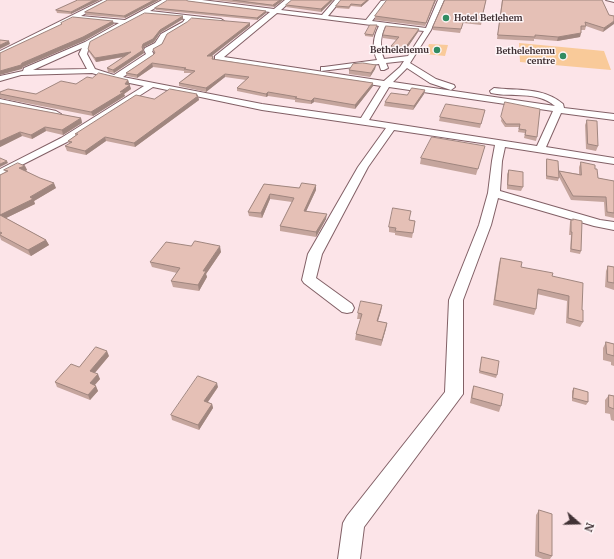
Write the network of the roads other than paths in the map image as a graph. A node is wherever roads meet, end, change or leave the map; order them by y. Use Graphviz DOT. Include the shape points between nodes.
graph roads {
  1 [pos="107,0"];
  2 [pos="166,0"];
  3 [pos="188,0"];
  4 [pos="289,0"];
  5 [pos="338,0"];
  6 [pos="386,0"];
  7 [pos="441,0"];
  8 [pos="609,0"];
  9 [pos="614,0"];
  10 [pos="233,3"];
  11 [pos="277,10"];
  12 [pos="144,12"];
  13 [pos="324,16"];
  14 [pos="73,17"];
  15 [pos="190,17"];
  16 [pos="126,22"];
  17 [pos="231,22"];
  18 [pos="368,22"];
  19 [pos="383,24"];
  20 [pos="428,30"];
  21 [pos="87,43"];
  22 [pos="0,54"];
  23 [pos="382,61"];
  24 [pos="408,61"];
  25 [pos="291,68"];
  26 [pos="92,71"];
  27 [pos="21,73"];
  28 [pos="396,75"];
  29 [pos="115,78"];
  30 [pos="0,79"];
  31 [pos="386,84"];
  32 [pos="152,85"];
  33 [pos="466,87"];
  34 [pos="489,91"];
  35 [pos="0,102"];
  36 [pos="558,110"];
  37 [pos="66,116"];
  38 [pos="614,117"];
  39 [pos="80,118"];
  40 [pos="94,121"];
  41 [pos="356,121"];
  42 [pos="392,126"];
  43 [pos="501,143"];
  44 [pos="540,149"];
  45 [pos="614,160"];
  46 [pos="0,173"];
  47 [pos="494,193"];
  48 [pos="614,226"];
  49 [pos="347,308"];
  50 [pos="349,559"];
  1 -- 14 [label="street"];
  2 -- 12 [label="street"];
  3 -- 10 [label="street"];
  4 -- 11 [label="street"];
  5 -- 13 [label="street"];
  6 -- 18 [label="street"];
  7 -- 20 [label="street"];
  8 -- 9 [label="street"];
  10 -- 11 [label="street"];
  11 -- 13 [label="street"];
  11 -- 25 [label="street" via="256,24 218,58"];
  12 -- 15 [label="street"];
  12 -- 16 [label="street"];
  13 -- 18 [label="street"];
  14 -- 16 [label="street"];
  14 -- 22 [label="street"];
  15 -- 17 [label="street"];
  15 -- 29 [label="street" via="185,23 163,35 158,44 148,50 150,55"];
  16 -- 21 [label="street"];
  18 -- 19 [label="street"];
  19 -- 20 [label="street"];
  19 -- 23 [label="street" via="379,32 377,51"];
  20 -- 24 [label="street"];
  21 -- 26 [label="street" via="83,54"];
  21 -- 27 [label="street"];
  23 -- 24 [label="street"];
  23 -- 25 [label="street" via="326,69"];
  23 -- 28 [label="street" via="385,70"];
  24 -- 28 [label="street"];
  24 -- 33 [label="street" via="443,86"];
  25 -- 31 [label="street"];
  26 -- 27 [label="street"];
  26 -- 29 [label="street"];
  27 -- 30 [label="street"];
  28 -- 31 [label="street"];
  29 -- 32 [label="street"];
  31 -- 36 [label="street"];
  31 -- 41 [label="street" via="364,121"];
  32 -- 40 [label="street"];
  32 -- 41 [label="street" via="262,108"];
  34 -- 36 [label="street" via="535,93 555,100 560,106"];
  35 -- 37 [label="street"];
  36 -- 38 [label="street"];
  36 -- 44 [label="street"];
  39 -- 40 [label="street"];
  40 -- 46 [label="street" via="64,140"];
  41 -- 42 [label="street"];
  42 -- 43 [label="street"];
  42 -- 49 [label="street" via="363,167 315,254 309,280"];
  43 -- 44 [label="street"];
  43 -- 47 [label="street"];
  44 -- 45 [label="street"];
  47 -- 48 [label="street"];
  47 -- 50 [label="street" via="456,300 454,394 354,523"];
}
